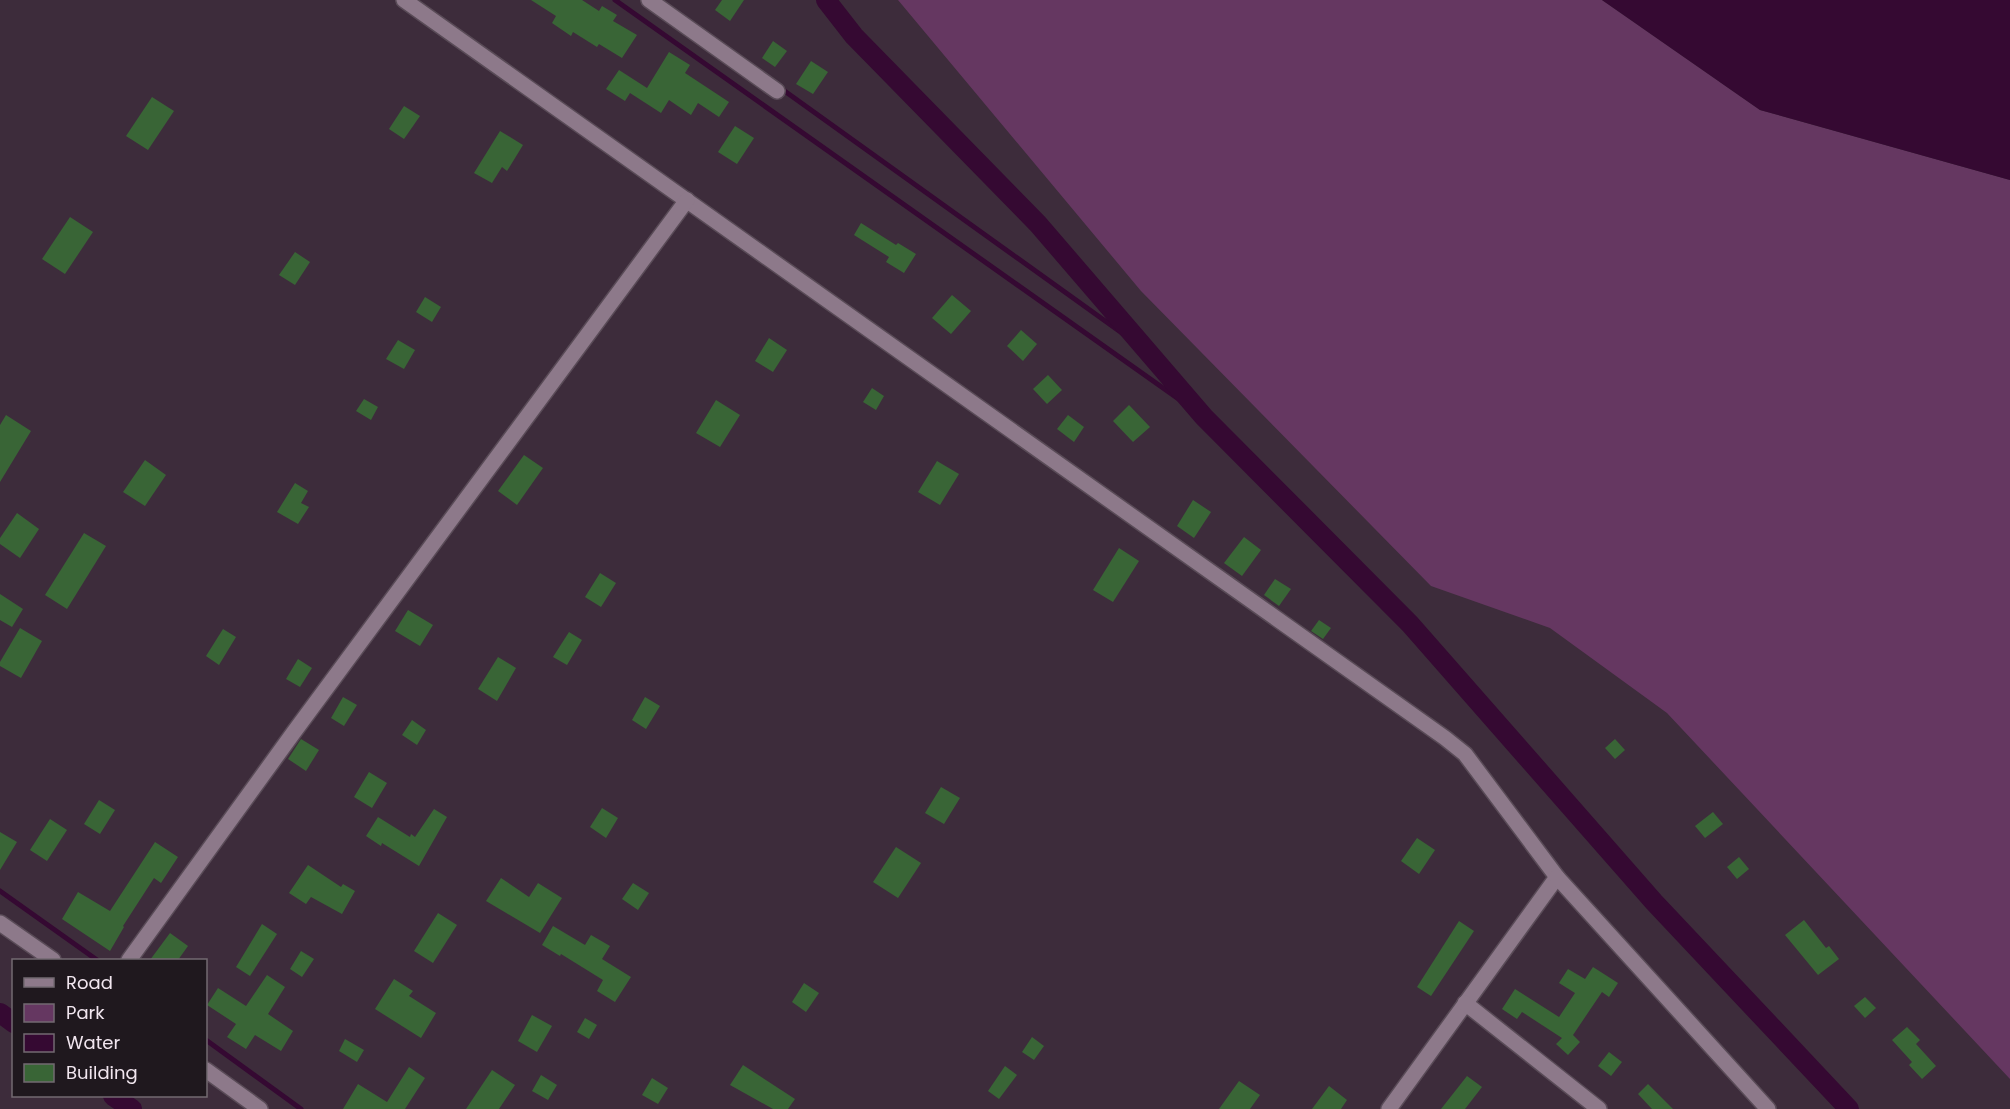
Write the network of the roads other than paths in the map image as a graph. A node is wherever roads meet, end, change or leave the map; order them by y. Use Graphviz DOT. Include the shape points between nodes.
graph roads {
  1 [pos="404,0"];
  2 [pos="649,0"];
  3 [pos="777,91"];
  4 [pos="687,200"];
  5 [pos="1557,877"];
  6 [pos="0,923"];
  7 [pos="52,959"];
  8 [pos="130,959"];
  9 [pos="1465,1003"];
  10 [pos="207,1071"];
  11 [pos="260,1109"];
  12 [pos="1389,1109"];
  13 [pos="1599,1109"];
  14 [pos="1768,1109"];
  1 -- 4 [label="street"];
  2 -- 3 [label="street"];
  4 -- 5 [label="street" via="1446,738 1465,754"];
  4 -- 8 [label="street"];
  5 -- 9 [label="street"];
  5 -- 14 [label="street"];
  6 -- 7 [label="street"];
  9 -- 12 [label="street"];
  9 -- 13 [label="street"];
  10 -- 11 [label="street"];
}
